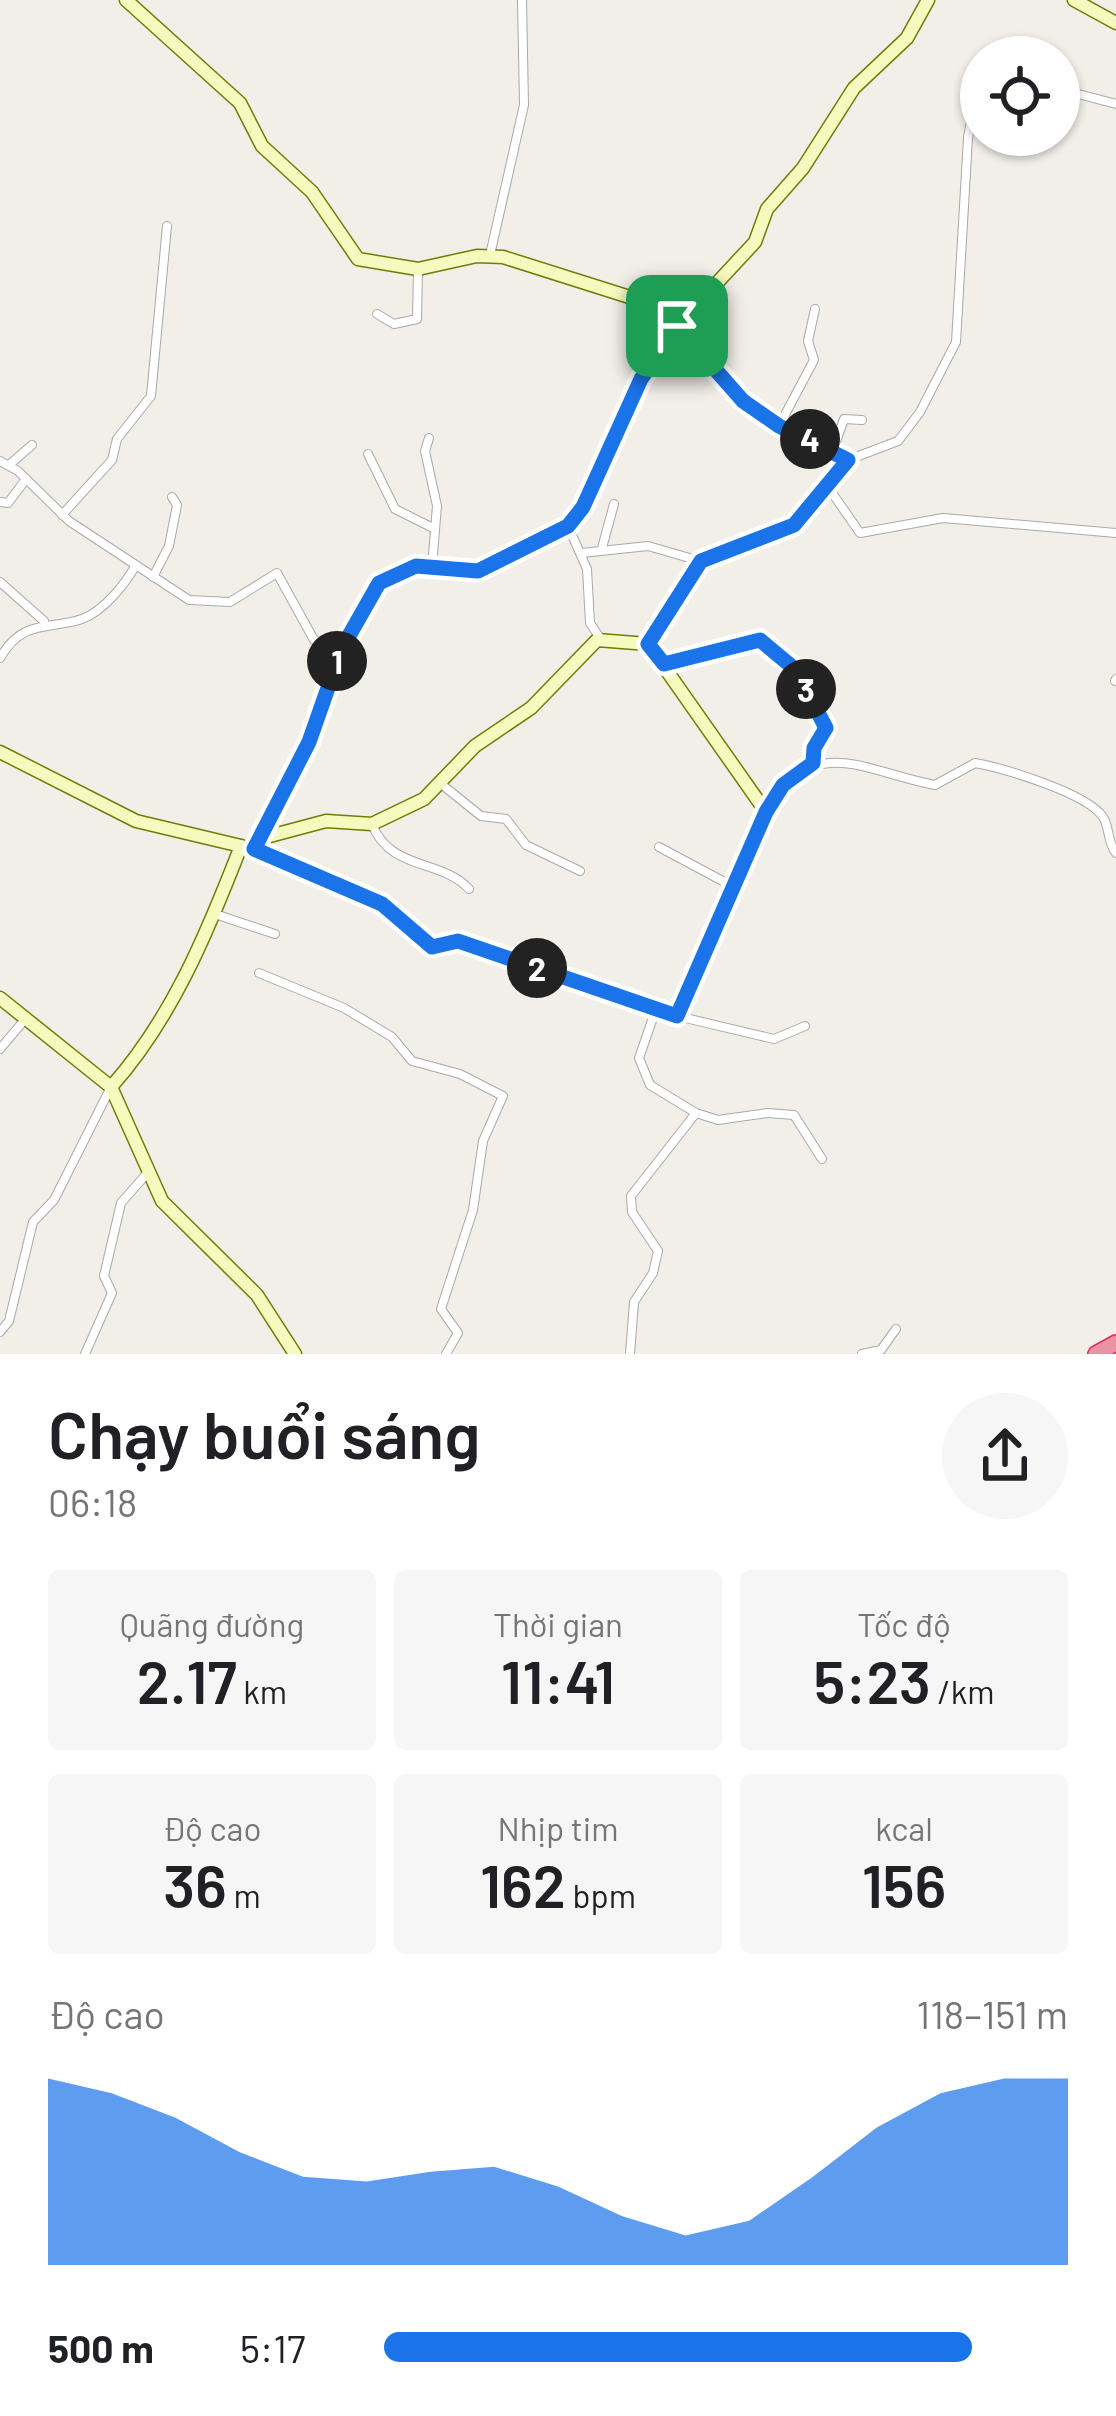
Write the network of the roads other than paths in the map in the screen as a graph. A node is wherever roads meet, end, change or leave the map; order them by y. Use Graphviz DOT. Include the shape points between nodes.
graph roads {
  1 [pos="127,0"];
  2 [pos="522,0"];
  3 [pos="928,0"];
  4 [pos="1074,0"];
  5 [pos="1116,23"];
  6 [pos="1080,95"];
  7 [pos="1116,104"];
  8 [pos="967,156"];
  9 [pos="166,226"];
  10 [pos="490,255"];
  11 [pos="418,269"];
  12 [pos="815,309"];
  13 [pos="377,314"];
  14 [pos="677,326"];
  15 [pos="862,420"];
  16 [pos="779,426"];
  17 [pos="429,438"];
  18 [pos="32,445"];
  19 [pos="833,449"];
  20 [pos="368,454"];
  21 [pos="848,460"];
  22 [pos="4,464"];
  23 [pos="26,479"];
  24 [pos="828,488"];
  25 [pos="172,497"];
  26 [pos="0,502"];
  27 [pos="614,504"];
  28 [pos="62,515"];
  29 [pos="568,526"];
  30 [pos="435,529"];
  31 [pos="1116,533"];
  32 [pos="602,548"];
  33 [pos="582,553"];
  34 [pos="701,561"];
  35 [pos="136,566"];
  36 [pos="433,566"];
  37 [pos="154,577"];
  38 [pos="0,582"];
  39 [pos="45,622"];
  40 [pos="601,638"];
  41 [pos="648,644"];
  42 [pos="340,652"];
  43 [pos="0,658"];
  44 [pos="664,664"];
  45 [pos="0,752"];
  46 [pos="813,763"];
  47 [pos="440,783"];
  48 [pos="766,812"];
  49 [pos="372,824"];
  50 [pos="251,845"];
  51 [pos="659,847"];
  52 [pos="1116,853"];
  53 [pos="580,872"];
  54 [pos="734,886"];
  55 [pos="470,889"];
  56 [pos="215,914"];
  57 [pos="275,934"];
  58 [pos="259,973"];
  59 [pos="0,998"];
  60 [pos="656,1009"];
  61 [pos="28,1016"];
  62 [pos="677,1016"];
  63 [pos="805,1026"];
  64 [pos="0,1049"];
  65 [pos="111,1087"];
  66 [pos="696,1113"];
  67 [pos="823,1159"];
  68 [pos="149,1171"];
  69 [pos="896,1329"];
  70 [pos="0,1331"];
  71 [pos="1116,1343"];
  72 [pos="85,1354"];
  73 [pos="295,1354"];
  74 [pos="446,1354"];
  75 [pos="630,1354"];
  76 [pos="862,1354"];
  77 [pos="1096,1354"];
  1 -- 11 [label="street" via="240,103 262,146 312,192 353,256"];
  2 -- 10 [label="street" via="524,105"];
  3 -- 14 [label="street" via="908,38 854,88 769,206 755,242"];
  4 -- 5 [label="street"];
  6 -- 7 [label="street"];
  8 -- 21 [label="street" via="956,342 898,441"];
  9 -- 28 [label="street" via="151,396 117,439 112,460"];
  10 -- 11 [label="street"];
  10 -- 14 [label="street" via="639,300"];
  11 -- 13 [label="street" via="417,319 394,324"];
  12 -- 16 [label="street" via="808,341 814,360"];
  14 -- 16 [label="street" via="743,401"];
  14 -- 29 [label="street" via="641,379"];
  15 -- 19 [label="street" via="844,419"];
  16 -- 19 [label="street"];
  17 -- 30 [label="street"];
  18 -- 22 [label="street"];
  19 -- 21 [label="street"];
  20 -- 30 [label="street" via="395,509"];
  21 -- 24 [label="street"];
  22 -- 23 [label="street"];
  23 -- 26 [label="street" via="8,503"];
  23 -- 28 [label="street"];
  24 -- 31 [label="street" via="860,533 943,518"];
  24 -- 34 [label="street" via="784,532"];
  25 -- 37 [label="street" via="172,539"];
  27 -- 32 [label="street"];
  28 -- 35 [label="street"];
  29 -- 33 [label="street"];
  29 -- 36 [label="street" via="478,571"];
  30 -- 36 [label="street"];
  32 -- 33 [label="street"];
  32 -- 34 [label="street" via="648,546"];
  33 -- 40 [label="street" via="589,619"];
  34 -- 41 [label="street"];
  35 -- 37 [label="street"];
  35 -- 39 [label="street" via="88,616"];
  36 -- 42 [label="street" via="403,569 379,583"];
  37 -- 42 [label="street" via="189,600 226,603 277,573 314,640"];
  38 -- 39 [label="street"];
  39 -- 43 [label="street"];
  40 -- 41 [label="street"];
  40 -- 47 [label="street"];
  41 -- 44 [label="street"];
  42 -- 50 [label="street" via="309,742"];
  44 -- 46 [label="street" via="764,642 796,670 826,726"];
  44 -- 48 [label="street"];
  45 -- 50 [label="street" via="136,821"];
  46 -- 48 [label="street" via="783,785"];
  46 -- 52 [label="street" via="935,785 975,763 1031,778 1102,816"];
  47 -- 49 [label="street"];
  47 -- 53 [label="street" via="481,816 506,819 526,845"];
  48 -- 54 [label="street"];
  49 -- 50 [label="street" via="326,821"];
  49 -- 55 [label="street" via="400,860 457,875"];
  50 -- 56 [label="street"];
  50 -- 60 [label="street" via="382,904 432,947 458,941"];
  51 -- 54 [label="street"];
  54 -- 62 [label="street"];
  56 -- 57 [label="street"];
  56 -- 65 [label="street" via="138,1058"];
  58 -- 74 [label="street" via="344,1008 392,1037 412,1061 503,1096 448,1274 441,1309 458,1333"];
  59 -- 61 [label="street"];
  60 -- 62 [label="street"];
  60 -- 66 [label="street" via="640,1052 643,1074"];
  61 -- 64 [label="street"];
  61 -- 65 [label="street"];
  62 -- 63 [label="street" via="774,1039"];
  65 -- 68 [label="street"];
  65 -- 70 [label="street" via="54,1200 33,1222 10,1321"];
  66 -- 67 [label="street" via="718,1120 794,1115"];
  66 -- 75 [label="street" via="631,1196 634,1217 658,1251 632,1307"];
  68 -- 72 [label="street" via="121,1203 104,1276 112,1293"];
  68 -- 73 [label="street" via="169,1211 257,1295"];
  69 -- 76 [label="street" via="881,1350"];
  71 -- 77 [label="highway"];
}
